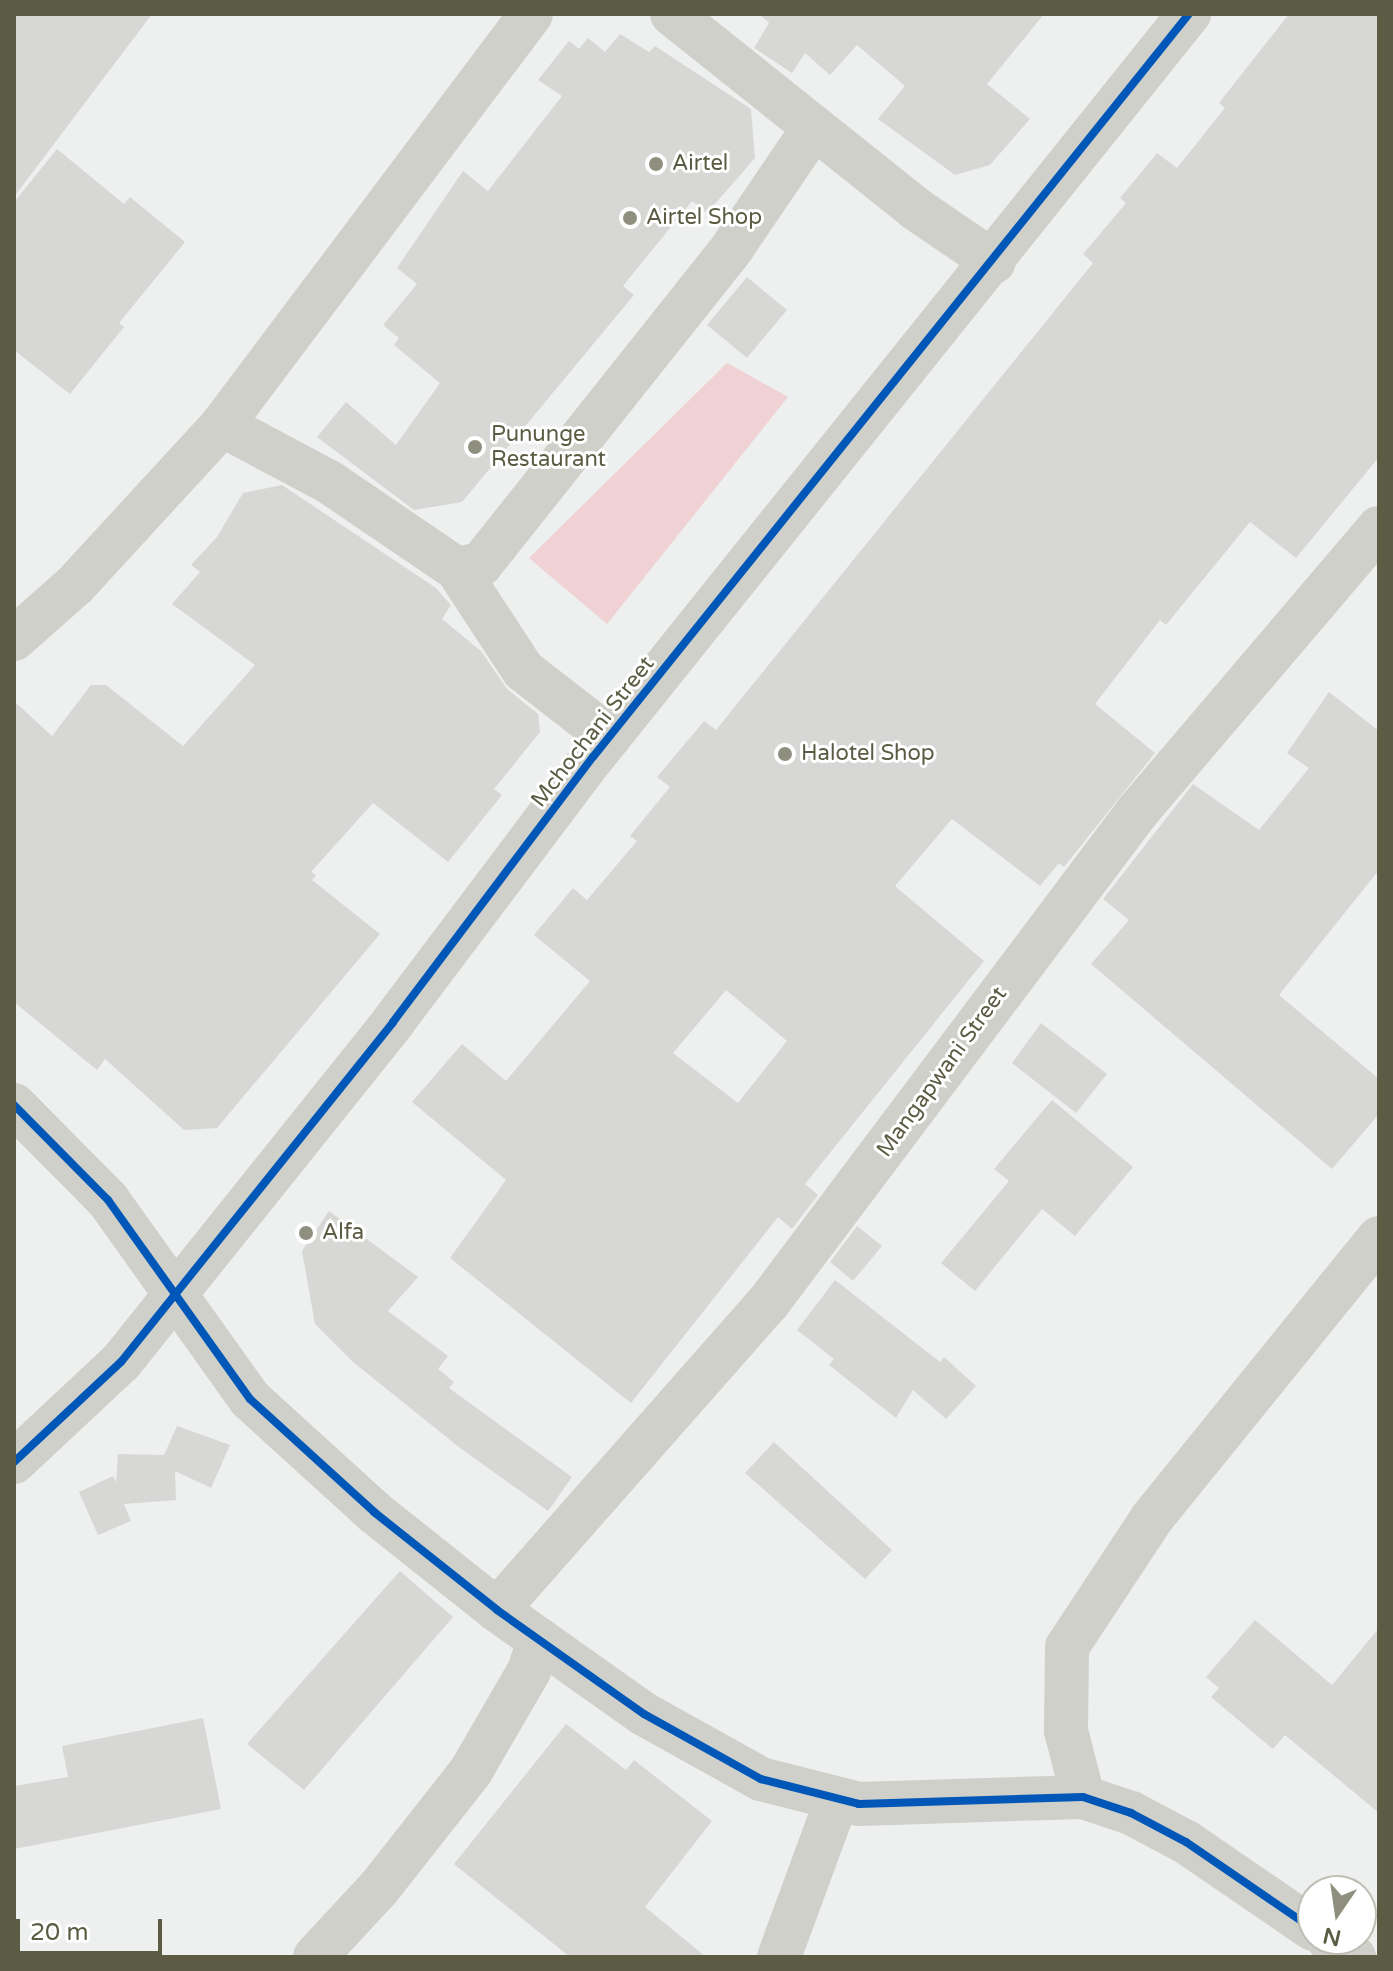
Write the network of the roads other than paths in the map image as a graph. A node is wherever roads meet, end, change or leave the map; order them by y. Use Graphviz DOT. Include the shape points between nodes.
graph roads {
  1 [pos="531,14"];
  2 [pos="672,14"];
  3 [pos="1189,14"];
  4 [pos="813,129"];
  5 [pos="994,262"];
  6 [pos="222,425"];
  7 [pos="1372,552"];
  8 [pos="457,569"];
  9 [pos="14,639"];
  10 [pos="609,737"];
  11 [pos="14,1105"];
  12 [pos="1379,1238"];
  13 [pos="174,1293"];
  14 [pos="14,1462"];
  15 [pos="497,1610"];
  16 [pos="539,1640"];
  17 [pos="1083,1797"];
  18 [pos="837,1799"];
  19 [pos="1297,1918"];
  20 [pos="315,1957"];
  21 [pos="779,1957"];
  1 -- 6 [label="street"];
  2 -- 4 [label="street"];
  3 -- 5 [label="street, Mchochani Street"];
  4 -- 5 [label="street"];
  4 -- 8 [label="street" via="732,248 481,564"];
  5 -- 10 [label="street, Mchochani Street"];
  6 -- 8 [label="street" via="329,482"];
  6 -- 9 [label="street" via="75,585"];
  7 -- 15 [label="street, Mangapwani Street" via="1137,812 768,1303"];
  8 -- 10 [label="street" via="523,670"];
  10 -- 13 [label="street, Mchochani Street" via="384,1035"];
  11 -- 13 [label="street" via="108,1200"];
  12 -- 17 [label="street" via="1152,1518 1067,1647 1066,1731"];
  13 -- 14 [label="street, Mchochani Street" via="121,1362"];
  13 -- 15 [label="street" via="250,1399 374,1512"];
  15 -- 16 [label="street"];
  16 -- 18 [label="street" via="644,1714 737,1769"];
  16 -- 20 [label="street" via="529,1671 471,1771 379,1888"];
  17 -- 18 [label="street" via="876,1805"];
  17 -- 19 [label="street" via="1131,1813 1186,1842"];
  18 -- 21 [label="street"];
}
